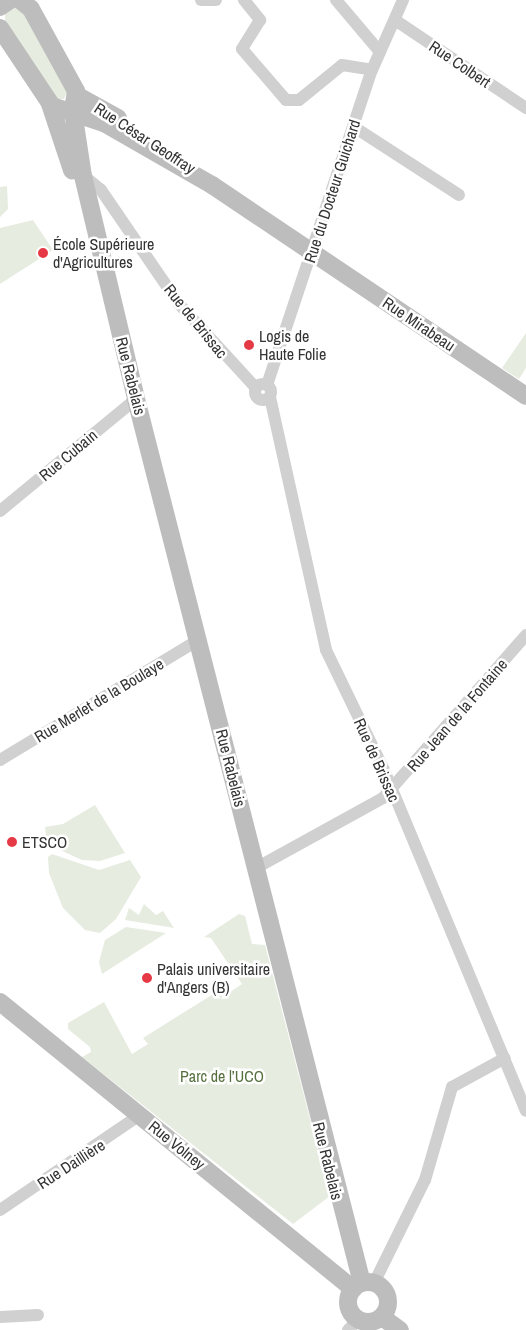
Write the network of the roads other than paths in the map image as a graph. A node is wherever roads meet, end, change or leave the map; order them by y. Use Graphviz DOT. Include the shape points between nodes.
graph roads {
  1 [pos="201,0"];
  2 [pos="216,0"];
  3 [pos="244,0"];
  4 [pos="336,0"];
  5 [pos="403,0"];
  6 [pos="12,2"];
  7 [pos="395,20"];
  8 [pos="0,28"];
  9 [pos="380,52"];
  10 [pos="372,70"];
  11 [pos="74,103"];
  12 [pos="50,104"];
  13 [pos="526,108"];
  14 [pos="354,127"];
  15 [pos="67,152"];
  16 [pos="84,176"];
  17 [pos="458,195"];
  18 [pos="107,199"];
  19 [pos="90,205"];
  20 [pos="101,252"];
  21 [pos="312,252"];
  22 [pos="264,390"];
  23 [pos="526,396"];
  24 [pos="136,399"];
  25 [pos="0,511"];
  26 [pos="525,638"];
  27 [pos="198,640"];
  28 [pos="0,760"];
  29 [pos="391,789"];
  30 [pos="256,868"];
  31 [pos="0,1002"];
  32 [pos="505,1058"];
  33 [pos="526,1111"];
  34 [pos="140,1115"];
  35 [pos="0,1210"];
  36 [pos="363,1285"];
  37 [pos="38,1315"];
  38 [pos="0,1317"];
  39 [pos="382,1317"];
  40 [pos="353,1325"];
  41 [pos="400,1330"];
  1 -- 2 [label="street"];
  3 -- 10 [label="street" via="260,20 242,49 286,100 299,100 342,65"];
  4 -- 9 [label="street"];
  5 -- 7 [label="street, Rue du Docteur Guichard"];
  6 -- 11 [label="street, Rue Rabelais"];
  7 -- 9 [label="street, Rue du Docteur Guichard"];
  7 -- 13 [label="street, Rue Colbert"];
  8 -- 12 [label="street, Rue Rabelais"];
  9 -- 10 [label="street, Rue du Docteur Guichard"];
  10 -- 14 [label="street, Rue du Docteur Guichard"];
  11 -- 12 [label="street, Rue César Geoffray"];
  11 -- 16 [label="street, Rue Rabelais"];
  11 -- 21 [label="street, Rue César Geoffray" via="212,185"];
  12 -- 15 [label="street, Rue Rabelais"];
  14 -- 17 [label="street"];
  14 -- 21 [label="street, Rue du Docteur Guichard"];
  15 -- 16 [label="street, Rue Rabelais"];
  15 -- 20 [label="street, Rue Rabelais" via="93,241"];
  16 -- 18 [label="street, Rue de Brissac"];
  16 -- 19 [label="street, Rue Rabelais"];
  18 -- 19 [label="street" via="93,197"];
  18 -- 22 [label="street, Rue de Brissac" via="179,304"];
  19 -- 20 [label="street, Rue Rabelais"];
  20 -- 24 [label="street, Rue Rabelais"];
  21 -- 22 [label="street, Rue du Docteur Guichard"];
  21 -- 23 [label="street, Rue Mirabeau"];
  22 -- 29 [label="street, Rue de Brissac" via="326,650"];
  24 -- 25 [label="street, Rue Cubain"];
  24 -- 27 [label="street, Rue Rabelais"];
  26 -- 29 [label="street, Rue Jean de la Fontaine"];
  27 -- 28 [label="street, Rue Merlet de la Boulaye"];
  27 -- 30 [label="street, Rue Rabelais"];
  29 -- 30 [label="street, Rue Jean de la Fontaine" via="372,807"];
  29 -- 32 [label="street, Rue de Brissac"];
  30 -- 36 [label="street, Rue Rabelais"];
  31 -- 34 [label="street, Rue Volney"];
  32 -- 33 [label="street, Rue de Brissac"];
  32 -- 36 [label="street" via="452,1087 425,1180"];
  34 -- 35 [label="street, Rue Daillière"];
  34 -- 36 [label="street, Rue Volney"];
  36 -- 39 [label="street" via="388,1297"];
  36 -- 40 [label="street" via="348,1306"];
  37 -- 38 [label="street"];
  39 -- 40 [label="street"];
  39 -- 41 [label="street"];
}
